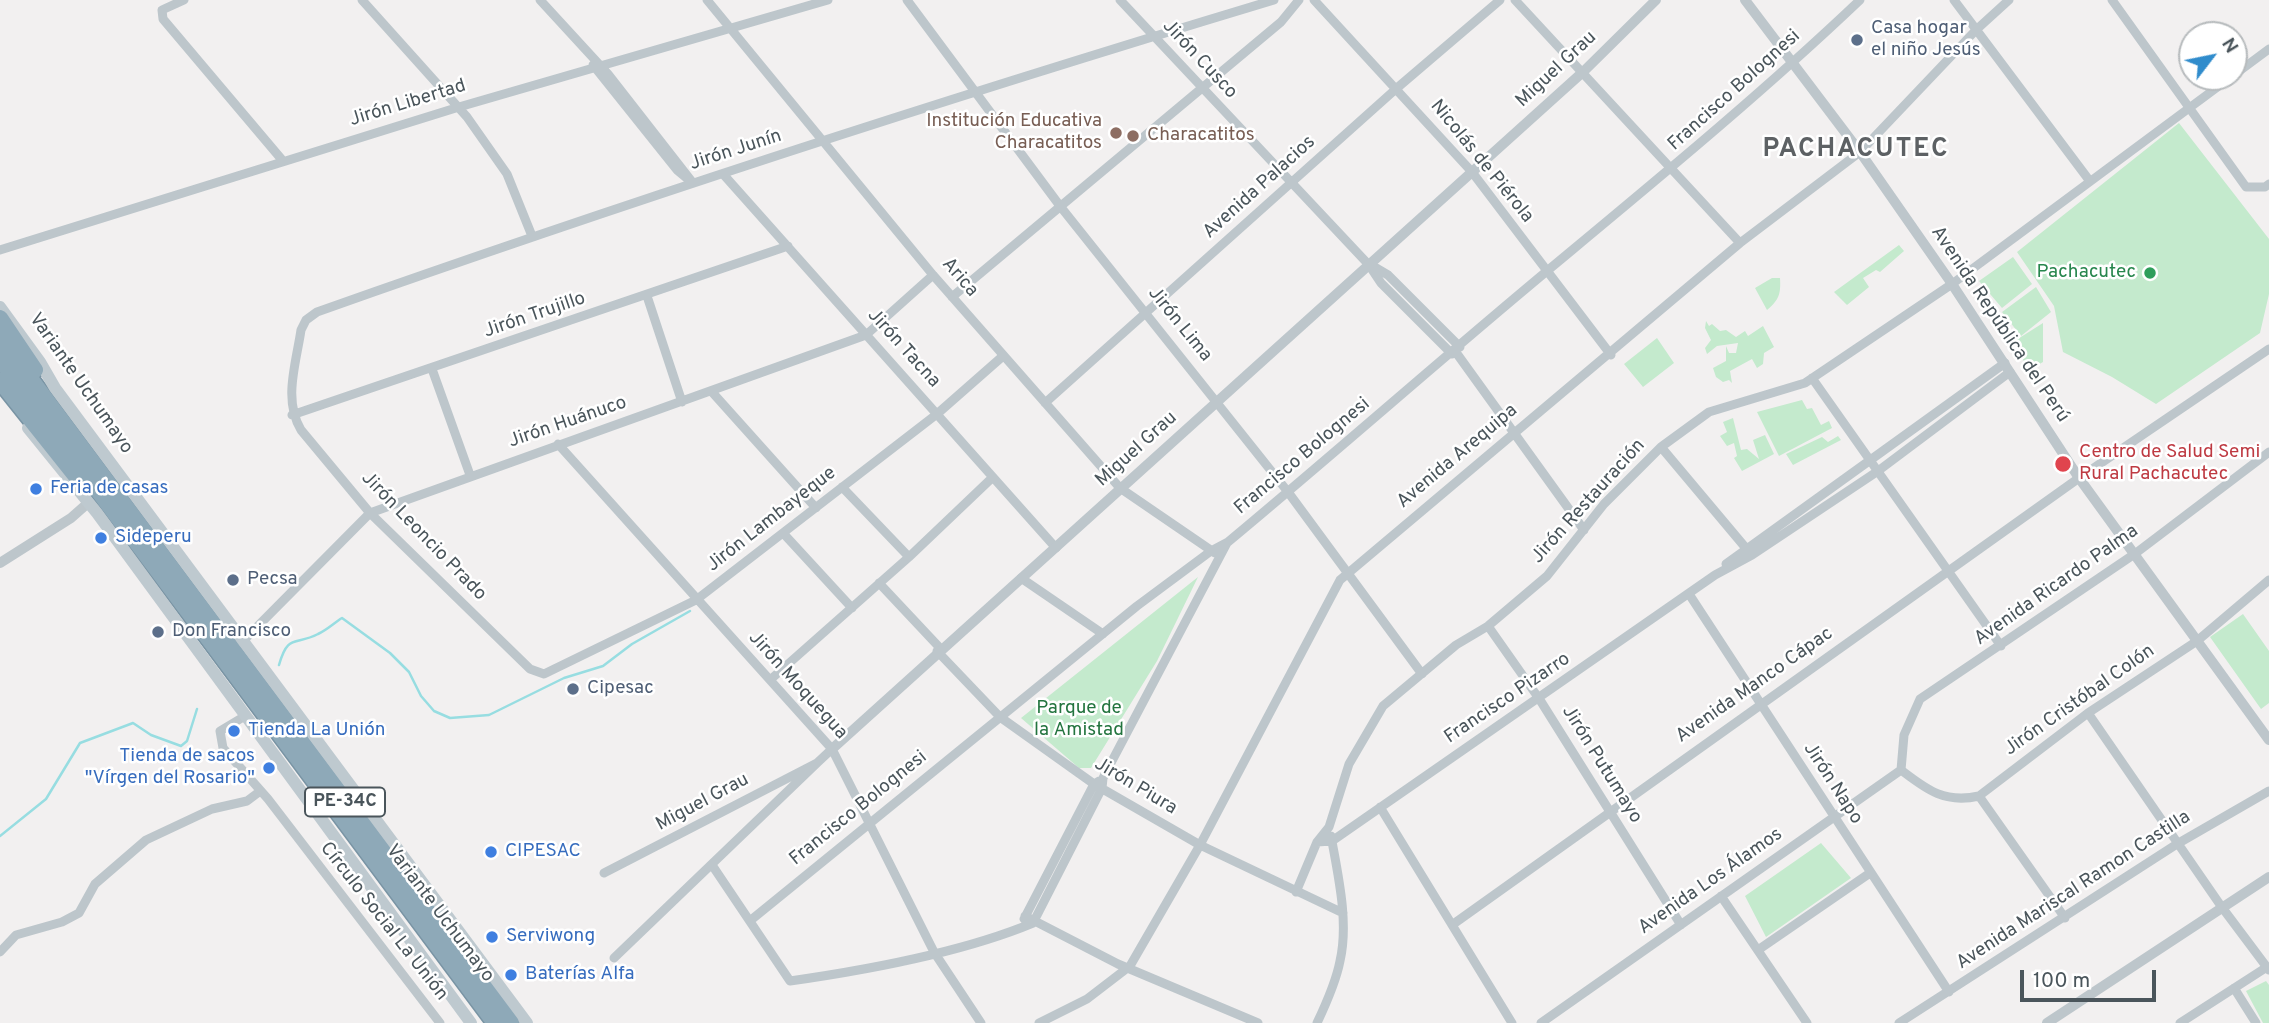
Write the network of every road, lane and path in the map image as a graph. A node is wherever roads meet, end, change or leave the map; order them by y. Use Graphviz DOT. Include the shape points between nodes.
graph roads {
  1 [pos="184,0"];
  2 [pos="362,0"];
  3 [pos="540,0"];
  4 [pos="707,0"];
  5 [pos="828,0"];
  6 [pos="906,0"];
  7 [pos="1120,0"];
  8 [pos="1274,0"];
  9 [pos="1298,0"];
  10 [pos="1314,0"];
  11 [pos="1500,0"];
  12 [pos="1515,0"];
  13 [pos="1656,0"];
  14 [pos="1745,0"];
  15 [pos="1860,0"];
  16 [pos="1954,0"];
  17 [pos="2009,0"];
  18 [pos="2112,0"];
  19 [pos="729,26"];
  20 [pos="1976,30"];
  21 [pos="1153,36"];
  22 [pos="2269,49"];
  23 [pos="2248,64"];
  24 [pos="1792,65"];
  25 [pos="598,67"];
  26 [pos="1584,71"];
  27 [pos="1200,88"];
  28 [pos="1397,88"];
  29 [pos="2212,91"];
  30 [pos="974,93"];
  31 [pos="2191,106"];
  32 [pos="458,107"];
  33 [pos="822,142"];
  34 [pos="1860,152"];
  35 [pos="283,162"];
  36 [pos="1674,169"];
  37 [pos="1472,172"];
  38 [pos="723,174"];
  39 [pos="2089,180"];
  40 [pos="694,183"];
  41 [pos="1291,184"];
  42 [pos="2267,186"];
  43 [pos="1060,206"];
  44 [pos="532,236"];
  45 [pos="1740,243"];
  46 [pos="788,246"];
  47 [pos="0,250"];
  48 [pos="1369,265"];
  49 [pos="1547,271"];
  50 [pos="933,275"];
  51 [pos="1952,284"];
  52 [pos="647,296"];
  53 [pos="952,297"];
  54 [pos="0,307"];
  55 [pos="1146,313"];
  56 [pos="0,318"];
  57 [pos="866,335"];
  58 [pos="0,338"];
  59 [pos="2269,349"];
  60 [pos="1456,351"];
  61 [pos="1611,355"];
  62 [pos="1003,356"];
  63 [pos="0,359"];
  64 [pos="2008,367"];
  65 [pos="432,369"];
  66 [pos="1812,378"];
  67 [pos="0,381"];
  68 [pos="0,392"];
  69 [pos="712,392"];
  70 [pos="1219,401"];
  71 [pos="682,402"];
  72 [pos="1045,403"];
  73 [pos="50,404"];
  74 [pos="937,414"];
  75 [pos="292,415"];
  76 [pos="1513,433"];
  77 [pos="558,444"];
  78 [pos="1661,447"];
  79 [pos="2269,452"];
  80 [pos="1870,458"];
  81 [pos="1878,471"];
  82 [pos="470,475"];
  83 [pos="993,477"];
  84 [pos="2079,478"];
  85 [pos="842,487"];
  86 [pos="1120,488"];
  87 [pos="1289,492"];
  88 [pos="88,503"];
  89 [pos="109,505"];
  90 [pos="816,508"];
  91 [pos="370,513"];
  92 [pos="1584,530"];
  93 [pos="783,533"];
  94 [pos="1228,542"];
  95 [pos="1056,548"];
  96 [pos="1211,551"];
  97 [pos="1749,552"];
  98 [pos="2136,553"];
  99 [pos="909,557"];
  100 [pos="1220,557"];
  101 [pos="0,564"];
  102 [pos="1948,570"];
  103 [pos="1347,573"];
  104 [pos="1021,578"];
  105 [pos="2269,580"];
  106 [pos="880,583"];
  107 [pos="1689,594"];
  108 [pos="696,600"];
  109 [pos="852,608"];
  110 [pos="1488,626"];
  111 [pos="1103,635"];
  112 [pos="2197,641"];
  113 [pos="242,643"];
  114 [pos="2001,646"];
  115 [pos="938,650"];
  116 [pos="539,674"];
  117 [pos="1422,674"];
  118 [pos="770,680"];
  119 [pos="1539,700"];
  120 [pos="1759,704"];
  121 [pos="2088,713"];
  122 [pos="245,716"];
  123 [pos="1000,717"];
  124 [pos="2269,740"];
  125 [pos="832,749"];
  126 [pos="817,763"];
  127 [pos="1901,770"];
  128 [pos="1100,784"];
  129 [pos="2269,790"];
  130 [pos="259,792"];
  131 [pos="1979,796"];
  132 [pos="1380,807"];
  133 [pos="1609,812"];
  134 [pos="1833,818"];
  135 [pos="869,823"];
  136 [pos="1329,827"];
  137 [pos="1332,841"];
  138 [pos="1317,842"];
  139 [pos="2177,844"];
  140 [pos="1200,845"];
  141 [pos="712,865"];
  142 [pos="604,873"];
  143 [pos="1870,873"];
  144 [pos="2269,877"];
  145 [pos="1297,892"];
  146 [pos="1721,897"];
  147 [pos="2221,906"];
  148 [pos="1343,913"];
  149 [pos="2065,918"];
  150 [pos="751,919"];
  151 [pos="1029,920"];
  152 [pos="1452,925"];
  153 [pos="1681,925"];
  154 [pos="1758,950"];
  155 [pos="0,952"];
  156 [pos="934,952"];
  157 [pos="614,958"];
  158 [pos="1130,966"];
  159 [pos="2268,969"];
  160 [pos="2234,988"];
  161 [pos="1949,992"];
  162 [pos="1321,1020"];
  163 [pos="440,1023"];
  164 [pos="471,1023"];
  165 [pos="495,1023"];
  166 [pos="511,1023"];
  167 [pos="527,1023"];
  168 [pos="981,1023"];
  169 [pos="1039,1023"];
  170 [pos="1258,1023"];
  171 [pos="1512,1023"];
  172 [pos="1541,1023"];
  173 [pos="1807,1023"];
  174 [pos="1899,1023"];
  175 [pos="2048,1023"];
  176 [pos="2180,1023"];
  177 [pos="2256,1023"];
  1 -- 35 [label="street" via="162,10 163,19"];
  2 -- 32 [label="street"];
  3 -- 25 [label="street"];
  4 -- 19 [label="street, Arica"];
  5 -- 19 [label="street, Jirón Libertad"];
  6 -- 30 [label="street, Jirón Lima"];
  7 -- 21 [label="street, Jirón Cusco"];
  8 -- 21 [label="street, Jirón Junín"];
  9 -- 27 [label="street" via="1286,17"];
  10 -- 28 [label="street, Nicolás de Piérola"];
  11 -- 28 [label="street, Avenida Palacios"];
  12 -- 26 [label="street"];
  13 -- 26 [label="street, Miguel Grau"];
  14 -- 24 [label="street, Avenida República del Perú"];
  15 -- 24 [label="street, Francisco Bolognesi"];
  16 -- 20 [label="street"];
  17 -- 20 [label="street, Avenida Arequipa"];
  18 -- 31 [label="street"];
  19 -- 25 [label="street, Jirón Libertad"];
  19 -- 33 [label="street, Arica"];
  20 -- 34 [label="street, Avenida Arequipa"];
  20 -- 39 [label="street"];
  21 -- 27 [label="street, Jirón Cusco"];
  21 -- 30 [label="street, Jirón Junín"];
  22 -- 23 [label="street, Jirón Restauración"];
  24 -- 34 [label="street, Avenida República del Perú"];
  24 -- 36 [label="street, Francisco Bolognesi"];
  25 -- 32 [label="street, Jirón Libertad"];
  25 -- 40 [label="street"];
  26 -- 36 [label="street"];
  26 -- 37 [label="street, Miguel Grau"];
  27 -- 41 [label="street, Jirón Cusco"];
  27 -- 43 [label="street"];
  28 -- 37 [label="street, Nicolás de Piérola"];
  28 -- 41 [label="street, Avenida Palacios"];
  29 -- 31 [label="street, Jirón Restauración"];
  30 -- 33 [label="street, Jirón Junín"];
  30 -- 43 [label="street, Jirón Lima"];
  31 -- 39 [label="street, Jirón Restauración"];
  31 -- 42 [label="street" via="2246,187"];
  32 -- 35 [label="street, Jirón Libertad"];
  32 -- 44 [label="street" via="507,174"];
  33 -- 38 [label="street, Jirón Junín"];
  33 -- 50 [label="street, Arica"];
  34 -- 45 [label="street, Avenida Arequipa"];
  34 -- 51 [label="street, Avenida República del Perú"];
  35 -- 47 [label="street, Jirón Libertad"];
  36 -- 45 [label="street"];
  36 -- 49 [label="street, Francisco Bolognesi"];
  37 -- 48 [label="street, Miguel Grau"];
  37 -- 49 [label="street, Nicolás de Piérola"];
  38 -- 40 [label="street, Jirón Junín"];
  38 -- 46 [label="street, Jirón Tacna"];
  39 -- 51 [label="street, Jirón Restauración"];
  40 -- 44 [label="street, Jirón Junín"];
  41 -- 48 [label="street, Jirón Cusco"];
  41 -- 55 [label="street, Avenida Palacios"];
  43 -- 53 [label="street"];
  43 -- 55 [label="street, Jirón Lima"];
  44 -- 75 [label="street, Jirón Junín" via="317,312 306,320"];
  45 -- 61 [label="street, Avenida Arequipa"];
  46 -- 52 [label="street, Jirón Trujillo"];
  46 -- 57 [label="street, Jirón Tacna"];
  48 -- 60 [label="street, Jirón Cusco" via="1388,275"];
  48 -- 70 [label="street, Miguel Grau"];
  49 -- 60 [label="street, Francisco Bolognesi"];
  49 -- 61 [label="street, Nicolás de Piérola"];
  50 -- 53 [label="street, Arica"];
  50 -- 57 [label="street, Jirón Huánuco"];
  51 -- 64 [label="street, Avenida República del Perú"];
  51 -- 66 [label="street, Jirón Restauración"];
  52 -- 65 [label="street, Jirón Trujillo"];
  52 -- 71 [label="street"];
  53 -- 62 [label="street, Arica"];
  54 -- 113 [label="main road, Variante Uchumayo"];
  55 -- 70 [label="street, Jirón Lima"];
  55 -- 72 [label="street, Avenida Palacios"];
  56 -- 73 [label="highway" via="33,367"];
  57 -- 69 [label="street, Jirón Huánuco"];
  57 -- 74 [label="street, Jirón Tacna"];
  58 -- 73 [label="highway, Variante Uchumayo / PE-34C"];
  59 -- 84 [label="street, Avenida Manco Cápac"];
  60 -- 76 [label="street, Jirón Cusco"];
  60 -- 87 [label="street, Francisco Bolognesi"];
  61 -- 76 [label="street, Avenida Arequipa"];
  62 -- 72 [label="street, Arica"];
  62 -- 74 [label="street, Jirón Lambayeque"];
  63 -- 89 [label="highway, Variante Uchumayo / PE-34C"];
  64 -- 80 [label="street, Francisco Pizarro"];
  64 -- 81 [label="street, Francisco Pizarro"];
  64 -- 84 [label="street, Avenida República del Perú"];
  65 -- 75 [label="street, Jirón Trujillo"];
  65 -- 82 [label="street"];
  66 -- 78 [label="street, Jirón Restauración" via="1709,412"];
  66 -- 80 [label="street"];
  67 -- 89 [label="highway" via="57,455"];
  68 -- 88 [label="main road"];
  69 -- 71 [label="street, Jirón Huánuco"];
  69 -- 90 [label="street"];
  70 -- 86 [label="street, Miguel Grau"];
  70 -- 87 [label="street, Jirón Lima"];
  71 -- 77 [label="street, Jirón Huánuco"];
  72 -- 86 [label="street, Arica"];
  73 -- 166 [label="highway, Variante Uchumayo / PE-34C"];
  74 -- 83 [label="street, Jirón Tacna"];
  74 -- 85 [label="street, Jirón Lambayeque"];
  75 -- 91 [label="street, Jirón Leoncio Prado"];
  76 -- 92 [label="street, Jirón Cusco"];
  76 -- 103 [label="street, Avenida Arequipa"];
  77 -- 82 [label="street, Jirón Huánuco"];
  77 -- 108 [label="street, Jirón Moquegua"];
  78 -- 92 [label="street, Jirón Restauración"];
  78 -- 97 [label="street"];
  79 -- 98 [label="street, Avenida Ricardo Palma"];
  80 -- 81 [label="street"];
  80 -- 97 [label="street, Francisco Pizarro"];
  81 -- 97 [label="street, Francisco Pizarro"];
  81 -- 102 [label="street"];
  82 -- 91 [label="street, Jirón Huánuco"];
  83 -- 95 [label="street, Jirón Tacna"];
  83 -- 99 [label="street"];
  84 -- 98 [label="street, Avenida República del Perú"];
  84 -- 102 [label="street, Avenida Manco Cápac"];
  85 -- 90 [label="street, Jirón Lambayeque"];
  85 -- 99 [label="street"];
  86 -- 95 [label="street, Miguel Grau"];
  86 -- 96 [label="street, Arica"];
  87 -- 94 [label="street, Francisco Bolognesi"];
  87 -- 103 [label="street, Jirón Lima"];
  88 -- 101 [label="street"];
  88 -- 122 [label="main road"];
  89 -- 165 [label="highway, Variante Uchumayo / PE-34C"];
  90 -- 93 [label="street, Jirón Lambayeque"];
  91 -- 113 [label="street, Jirón Huánuco"];
  91 -- 116 [label="street, Jirón Leoncio Prado"];
  92 -- 110 [label="street, Jirón Restauración" via="1547,576"];
  93 -- 108 [label="street, Jirón Lambayeque"];
  93 -- 109 [label="street"];
  94 -- 96 [label="street, Francisco Bolognesi"];
  94 -- 100 [label="street"];
  95 -- 104 [label="street, Miguel Grau"];
  96 -- 100 [label="street, Arica"];
  96 -- 111 [label="street, Francisco Bolognesi"];
  97 -- 107 [label="street, Francisco Pizarro"];
  98 -- 112 [label="street, Avenida República del Perú"];
  98 -- 114 [label="street, Avenida Ricardo Palma"];
  99 -- 106 [label="street"];
  100 -- 128 [label="street"];
  102 -- 114 [label="street"];
  102 -- 120 [label="street, Avenida Manco Cápac"];
  103 -- 117 [label="street, Jirón Lima"];
  103 -- 140 [label="street, Avenida Arequipa"];
  104 -- 111 [label="street"];
  104 -- 115 [label="street, Miguel Grau"];
  105 -- 112 [label="street, Jirón Cristóbal Colón"];
  106 -- 109 [label="street"];
  106 -- 115 [label="street, Jirón Piura"];
  107 -- 119 [label="street, Francisco Pizarro"];
  107 -- 120 [label="street, Jirón Napo"];
  108 -- 116 [label="street, Jirón Lambayeque"];
  108 -- 118 [label="street, Jirón Moquegua"];
  109 -- 118 [label="street"];
  110 -- 117 [label="street, Jirón Restauración"];
  110 -- 119 [label="street, Jirón Putumayo"];
  111 -- 123 [label="street, Francisco Bolognesi"];
  112 -- 121 [label="street, Jirón Cristóbal Colón"];
  112 -- 124 [label="street, Avenida República del Perú"];
  113 -- 167 [label="main road, Variante Uchumayo"];
  114 -- 127 [label="street, Avenida Ricardo Palma" via="1920,699 1904,735"];
  115 -- 123 [label="street, Jirón Piura"];
  115 -- 125 [label="street, Miguel Grau"];
  117 -- 136 [label="street, Jirón Restauración" via="1383,706 1349,764"];
  118 -- 125 [label="street, Jirón Moquegua"];
  119 -- 132 [label="street, Francisco Pizarro"];
  119 -- 133 [label="street, Jirón Putumayo"];
  120 -- 133 [label="street, Avenida Manco Cápac"];
  120 -- 134 [label="street, Jirón Napo"];
  121 -- 131 [label="street, Jirón Cristóbal Colón"];
  121 -- 139 [label="street"];
  122 -- 130 [label="street, Círculo Social La Unión" via="219,737"];
  122 -- 164 [label="main road"];
  123 -- 128 [label="street, Jirón Piura"];
  123 -- 135 [label="street, Francisco Bolognesi"];
  125 -- 126 [label="street, Miguel Grau"];
  125 -- 135 [label="street, Jirón Moquegua"];
  126 -- 141 [label="street"];
  126 -- 142 [label="street, Miguel Grau"];
  127 -- 131 [label="street" via="1933,794 1965,799"];
  127 -- 134 [label="street, Avenida Los Álamos"];
  128 -- 140 [label="street, Jirón Piura"];
  128 -- 151 [label="street"];
  129 -- 139 [label="street, Avenida Mariscal Ramon Castilla"];
  130 -- 155 [label="street" via="247,801 212,809 146,840 94,884 79,913 16,935"];
  130 -- 163 [label="street, Círculo Social La Unión"];
  131 -- 149 [label="street"];
  132 -- 137 [label="street, Francisco Pizarro"];
  132 -- 152 [label="street"];
  133 -- 152 [label="street, Avenida Manco Cápac"];
  133 -- 153 [label="street, Jirón Putumayo"];
  134 -- 143 [label="street, Jirón Napo"];
  134 -- 146 [label="street, Avenida Los Álamos"];
  135 -- 150 [label="street, Francisco Bolognesi"];
  135 -- 156 [label="street, Jirón Moquegua"];
  136 -- 137 [label="street, Jirón Restauración"];
  136 -- 138 [label="street, Jirón Restauración"];
  137 -- 138 [label="street"];
  137 -- 148 [label="street, Jirón Restauración"];
  138 -- 145 [label="street, Jirón Restauración"];
  139 -- 147 [label="street"];
  139 -- 149 [label="street, Avenida Mariscal Ramon Castilla"];
  140 -- 145 [label="street, Jirón Piura"];
  140 -- 158 [label="street, Avenida Arequipa"];
  141 -- 150 [label="street"];
  141 -- 157 [label="street"];
  143 -- 154 [label="street"];
  143 -- 161 [label="street, Jirón Napo"];
  144 -- 147 [label="street"];
  145 -- 148 [label="street, Jirón Piura"];
  146 -- 153 [label="street, Avenida Los Álamos"];
  146 -- 154 [label="street"];
  147 -- 159 [label="street"];
  147 -- 175 [label="street"];
  148 -- 162 [label="street, Jirón Restauración" via="1340,961"];
  149 -- 161 [label="street, Avenida Mariscal Ramon Castilla"];
  150 -- 156 [label="street" via="790,981 854,972"];
  151 -- 156 [label="street" via="1018,929"];
  151 -- 158 [label="street"];
  152 -- 171 [label="street"];
  153 -- 172 [label="street, Avenida Los Álamos"];
  154 -- 173 [label="street"];
  156 -- 168 [label="street, Jirón Moquegua"];
  158 -- 169 [label="street, Avenida Arequipa" via="1087,999"];
  158 -- 170 [label="street"];
  159 -- 160 [label="street"];
  160 -- 176 [label="street"];
  160 -- 177 [label="street"];
  161 -- 174 [label="street, Avenida Mariscal Ramon Castilla"];
}
